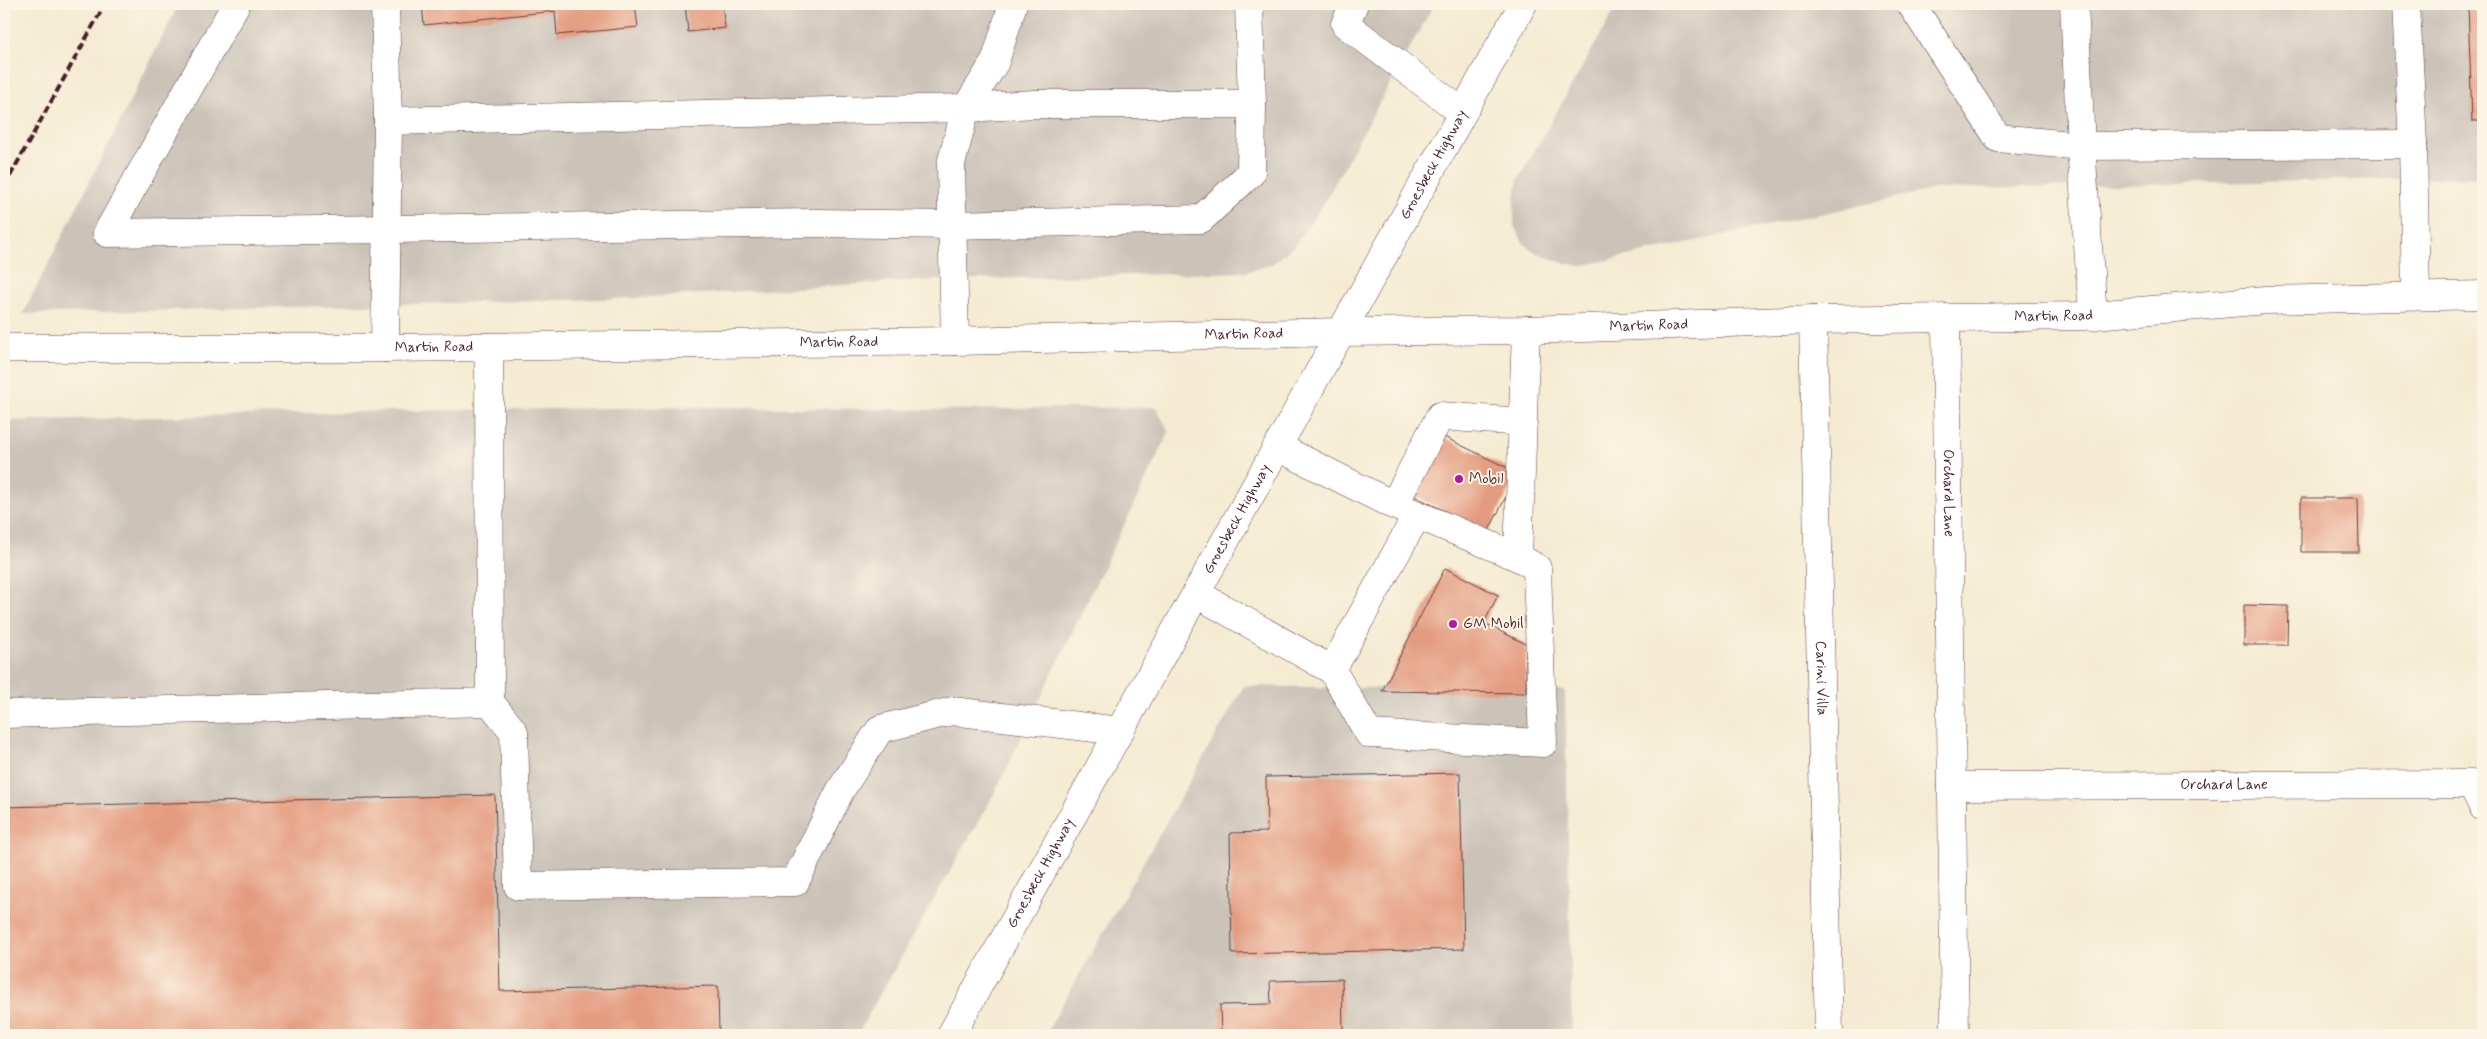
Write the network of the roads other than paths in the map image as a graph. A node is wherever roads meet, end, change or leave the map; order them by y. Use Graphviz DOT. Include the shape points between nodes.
graph roads {
  1 [pos="236,4"];
  2 [pos="385,4"];
  3 [pos="1013,4"];
  4 [pos="1249,4"];
  5 [pos="1354,4"];
  6 [pos="1522,4"];
  7 [pos="1912,4"];
  8 [pos="2074,4"];
  9 [pos="2406,4"];
  10 [pos="1252,104"];
  11 [pos="966,108"];
  12 [pos="1462,112"];
  13 [pos="388,121"];
  14 [pos="2413,144"];
  15 [pos="2081,146"];
  16 [pos="952,226"];
  17 [pos="387,229"];
  18 [pos="2483,295"];
  19 [pos="2416,296"];
  20 [pos="2093,316"];
  21 [pos="1946,318"];
  22 [pos="1813,320"];
  23 [pos="1526,330"];
  24 [pos="1342,332"];
  25 [pos="955,341"];
  26 [pos="489,347"];
  27 [pos="4,348"];
  28 [pos="385,348"];
  29 [pos="1523,422"];
  30 [pos="1278,447"];
  31 [pos="1406,510"];
  32 [pos="1518,557"];
  33 [pos="1197,594"];
  34 [pos="1332,670"];
  35 [pos="490,702"];
  36 [pos="4,714"];
  37 [pos="1120,731"];
  38 [pos="1952,786"];
  39 [pos="2483,807"];
  40 [pos="951,1035"];
  41 [pos="1829,1035"];
  42 [pos="1955,1035"];
  1 -- 17 [label="street" via="107,233"];
  2 -- 13 [label="street"];
  3 -- 11 [label="street" via="995,62"];
  4 -- 10 [label="street"];
  5 -- 12 [label="street" via="1345,24"];
  6 -- 12 [label="street, Groesbeck Highway"];
  7 -- 15 [label="street" via="1998,138"];
  8 -- 15 [label="street"];
  9 -- 14 [label="street"];
  10 -- 11 [label="street" via="1035,104"];
  10 -- 16 [label="street" via="1251,173 1201,219"];
  11 -- 13 [label="street"];
  11 -- 16 [label="street" via="951,164"];
  12 -- 24 [label="street, Groesbeck Highway"];
  13 -- 17 [label="street"];
  14 -- 15 [label="street"];
  14 -- 19 [label="street"];
  15 -- 20 [label="street"];
  16 -- 17 [label="street" via="816,223"];
  16 -- 25 [label="street"];
  17 -- 28 [label="street"];
  18 -- 19 [label="street, Martin Road"];
  19 -- 20 [label="street, Martin Road" via="2266,300"];
  20 -- 21 [label="street, Martin Road"];
  21 -- 22 [label="street, Martin Road"];
  21 -- 38 [label="street, Orchard Lane"];
  22 -- 23 [label="street, Martin Road"];
  22 -- 41 [label="street, Carini Villa"];
  23 -- 24 [label="street, Martin Road"];
  23 -- 29 [label="street"];
  24 -- 25 [label="street, Martin Road"];
  24 -- 30 [label="street, Groesbeck Highway"];
  25 -- 26 [label="street, Martin Road"];
  26 -- 28 [label="street, Martin Road"];
  26 -- 35 [label="street"];
  27 -- 28 [label="street, Martin Road"];
  29 -- 31 [label="street" via="1440,416"];
  29 -- 32 [label="street"];
  30 -- 31 [label="street"];
  30 -- 33 [label="street, Groesbeck Highway"];
  31 -- 32 [label="street"];
  31 -- 34 [label="street"];
  32 -- 34 [label="street" via="1537,568 1544,743 1369,734"];
  33 -- 34 [label="street"];
  33 -- 37 [label="street, Groesbeck Highway"];
  35 -- 36 [label="street"];
  35 -- 37 [label="street" via="514,732 518,886 795,882 840,791 880,729 952,711"];
  37 -- 40 [label="street, Groesbeck Highway"];
  38 -- 39 [label="street, Orchard Lane" via="2472,784"];
  38 -- 42 [label="street, Orchard Lane"];
}
